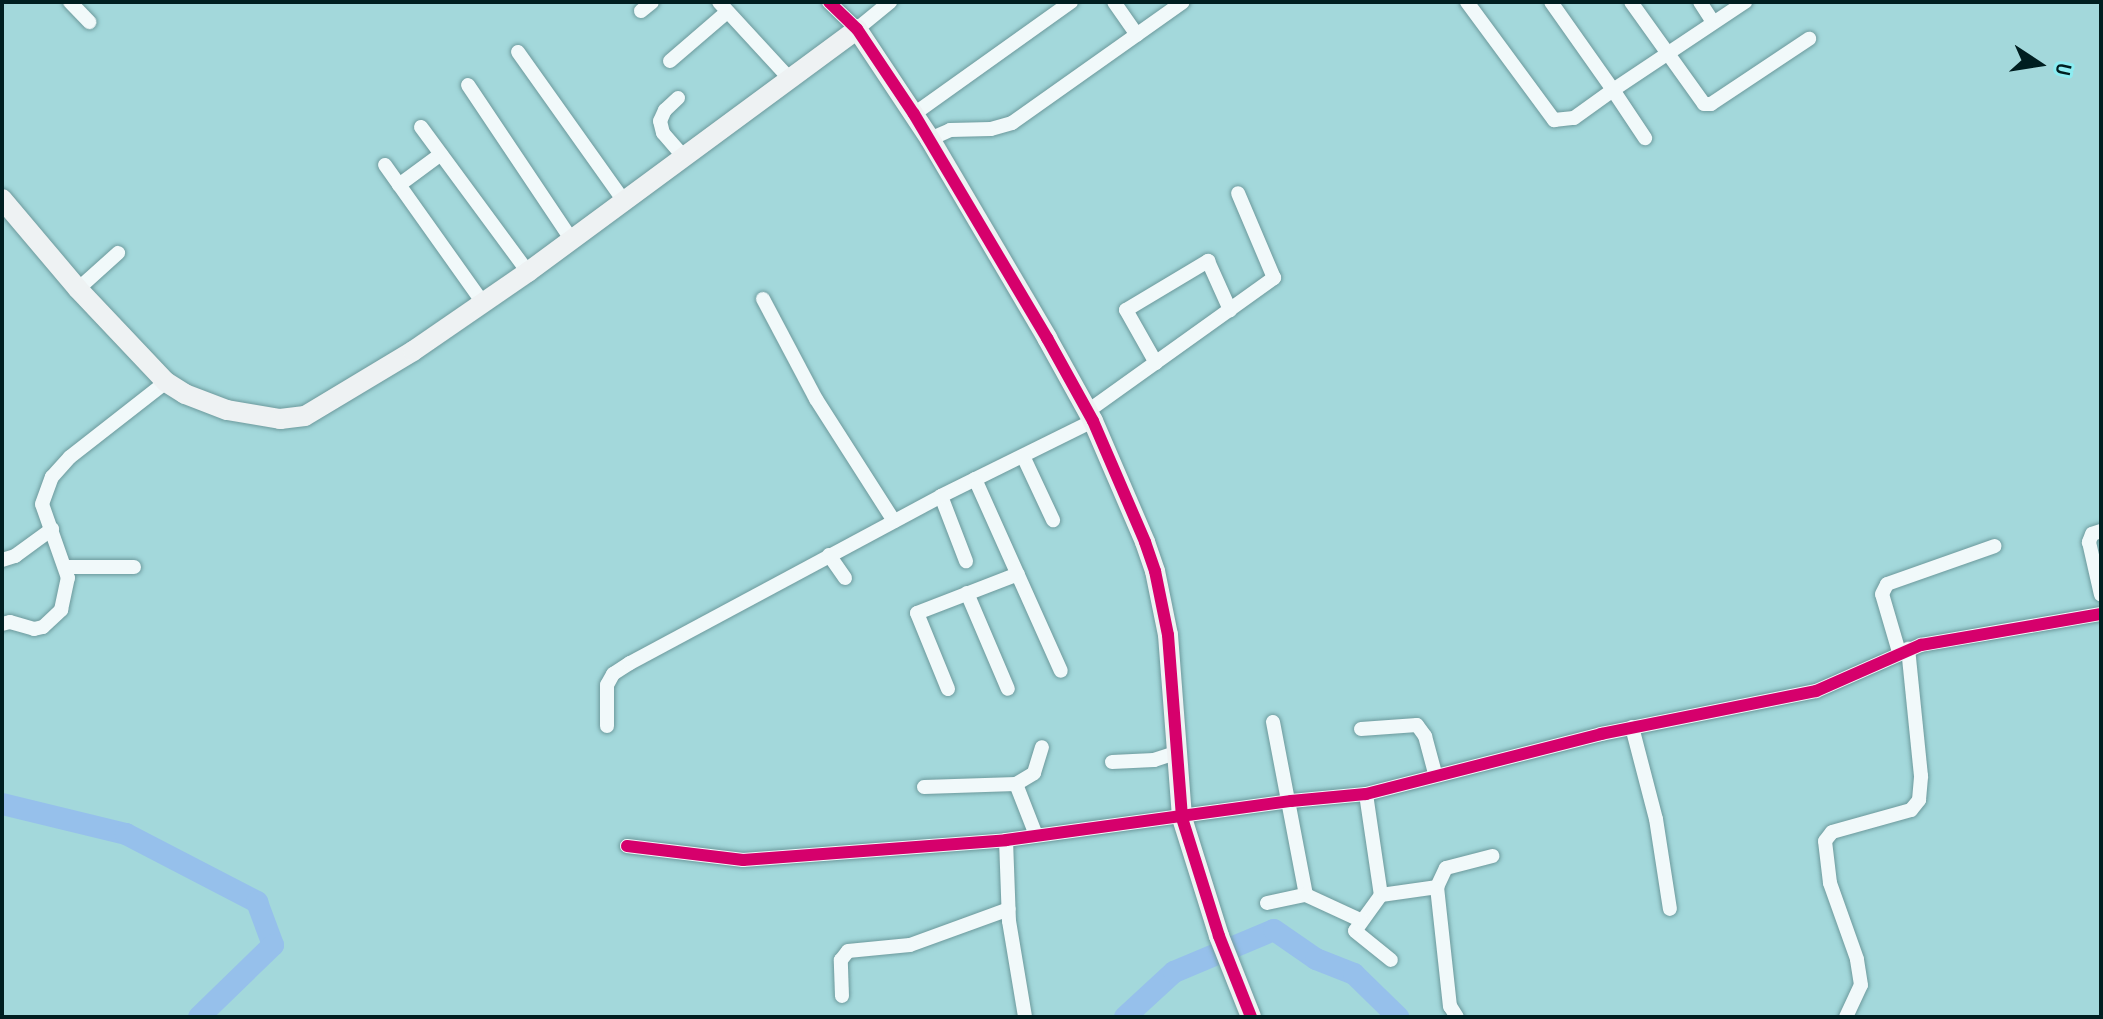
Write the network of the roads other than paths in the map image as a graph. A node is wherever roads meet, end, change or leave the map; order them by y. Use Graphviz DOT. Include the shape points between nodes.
graph roads {
  1 [pos="70,2"];
  2 [pos="829,2"];
  3 [pos="890,2"];
  4 [pos="1071,2"];
  5 [pos="1114,2"];
  6 [pos="1183,2"];
  7 [pos="1467,2"];
  8 [pos="1551,2"];
  9 [pos="1631,2"];
  10 [pos="1700,2"];
  11 [pos="1745,2"];
  12 [pos="723,7"];
  13 [pos="89,22"];
  14 [pos="1713,22"];
  15 [pos="857,29"];
  16 [pos="1137,35"];
  17 [pos="1809,39"];
  18 [pos="518,52"];
  19 [pos="1668,55"];
  20 [pos="670,61"];
  21 [pos="788,77"];
  22 [pos="468,85"];
  23 [pos="1613,90"];
  24 [pos="678,98"];
  25 [pos="914,114"];
  26 [pos="421,127"];
  27 [pos="1645,138"];
  28 [pos="930,139"];
  29 [pos="441,154"];
  30 [pos="682,155"];
  31 [pos="385,165"];
  32 [pos="399,185"];
  33 [pos="1238,193"];
  34 [pos="2,199"];
  35 [pos="623,200"];
  36 [pos="571,239"];
  37 [pos="118,253"];
  38 [pos="528,272"];
  39 [pos="78,289"];
  40 [pos="763,299"];
  41 [pos="483,303"];
  42 [pos="1230,310"];
  43 [pos="1156,363"];
  44 [pos="166,382"];
  45 [pos="1090,416"];
  46 [pos="1023,456"];
  47 [pos="975,479"];
  48 [pos="941,496"];
  49 [pos="1053,520"];
  50 [pos="894,521"];
  51 [pos="52,529"];
  52 [pos="2101,531"];
  53 [pos="1995,546"];
  54 [pos="829,555"];
  55 [pos="2,560"];
  56 [pos="966,561"];
  57 [pos="66,567"];
  58 [pos="134,567"];
  59 [pos="1018,574"];
  60 [pos="845,578"];
  61 [pos="2101,592"];
  62 [pos="967,593"];
  63 [pos="2101,614"];
  64 [pos="2,624"];
  65 [pos="1904,650"];
  66 [pos="1061,671"];
  67 [pos="948,689"];
  68 [pos="1008,689"];
  69 [pos="1273,722"];
  70 [pos="607,726"];
  71 [pos="1632,727"];
  72 [pos="1361,729"];
  73 [pos="1042,747"];
  74 [pos="1175,753"];
  75 [pos="1112,762"];
  76 [pos="1435,774"];
  77 [pos="1016,784"];
  78 [pos="924,787"];
  79 [pos="1366,794"];
  80 [pos="1291,801"];
  81 [pos="1182,818"];
  82 [pos="1036,835"];
  83 [pos="1006,840"];
  84 [pos="627,846"];
  85 [pos="1492,856"];
  86 [pos="1437,887"];
  87 [pos="1306,895"];
  88 [pos="1381,895"];
  89 [pos="1267,903"];
  90 [pos="1009,909"];
  91 [pos="1670,909"];
  92 [pos="1360,920"];
  93 [pos="1391,960"];
  94 [pos="842,996"];
  95 [pos="1025,1017"];
  96 [pos="1251,1017"];
  97 [pos="1457,1017"];
  98 [pos="1846,1017"];
  1 -- 13 [label="street"];
  2 -- 15 [label="street"];
  3 -- 15 [label="street"];
  4 -- 25 [label="street"];
  5 -- 16 [label="street"];
  6 -- 16 [label="street"];
  7 -- 23 [label="street" via="1554,120 1574,118"];
  8 -- 23 [label="street"];
  9 -- 19 [label="street"];
  10 -- 14 [label="street"];
  11 -- 14 [label="street"];
  12 -- 20 [label="street"];
  12 -- 21 [label="street"];
  14 -- 19 [label="street"];
  15 -- 21 [label="street"];
  15 -- 25 [label="street"];
  16 -- 28 [label="street" via="1012,123 950,130"];
  17 -- 19 [label="street" via="1711,104 1700,103"];
  18 -- 35 [label="street"];
  19 -- 23 [label="street"];
  21 -- 30 [label="street"];
  22 -- 36 [label="street"];
  23 -- 27 [label="street"];
  24 -- 30 [label="street" via="660,121 663,133"];
  25 -- 28 [label="street"];
  26 -- 29 [label="street"];
  28 -- 45 [label="street"];
  29 -- 32 [label="street"];
  29 -- 38 [label="street"];
  30 -- 35 [label="street"];
  31 -- 32 [label="street"];
  32 -- 41 [label="street"];
  33 -- 42 [label="street" via="1274,278"];
  34 -- 39 [label="street"];
  35 -- 36 [label="street"];
  36 -- 38 [label="street"];
  37 -- 39 [label="street"];
  38 -- 41 [label="street"];
  39 -- 44 [label="street"];
  40 -- 50 [label="street" via="816,399"];
  41 -- 44 [label="street" via="305,416 267,418 227,410"];
  42 -- 43 [label="street"];
  42 -- 43 [label="street" via="1208,261 1126,310"];
  43 -- 45 [label="street"];
  44 -- 51 [label="street" via="60,466 42,504"];
  45 -- 46 [label="street"];
  45 -- 74 [label="street" via="1145,542 1163,602"];
  46 -- 47 [label="street"];
  46 -- 49 [label="street"];
  47 -- 48 [label="street"];
  47 -- 59 [label="street"];
  48 -- 50 [label="street"];
  48 -- 56 [label="street"];
  50 -- 54 [label="street"];
  51 -- 55 [label="street"];
  51 -- 57 [label="street"];
  52 -- 61 [label="street" via="2089,542"];
  53 -- 65 [label="street" via="1883,589"];
  54 -- 60 [label="street"];
  54 -- 70 [label="street" via="613,674 605,695"];
  57 -- 58 [label="street"];
  57 -- 64 [label="street" via="67,590 54,618 34,629"];
  59 -- 62 [label="street"];
  59 -- 66 [label="street"];
  62 -- 67 [label="street" via="917,613"];
  62 -- 68 [label="street"];
  63 -- 65 [label="street"];
  65 -- 71 [label="street" via="1816,691"];
  65 -- 98 [label="street" via="1921,776 1919,800 1901,814 1832,832 1824,847 1861,985"];
  69 -- 80 [label="street"];
  71 -- 76 [label="street"];
  71 -- 91 [label="street" via="1659,833"];
  72 -- 76 [label="street" via="1417,725"];
  73 -- 77 [label="street" via="1034,773"];
  74 -- 75 [label="street"];
  74 -- 81 [label="street"];
  76 -- 79 [label="street"];
  77 -- 78 [label="street"];
  77 -- 82 [label="street"];
  79 -- 80 [label="street"];
  79 -- 88 [label="street"];
  80 -- 81 [label="street"];
  80 -- 87 [label="street"];
  81 -- 82 [label="street"];
  81 -- 96 [label="street"];
  82 -- 83 [label="street"];
  83 -- 84 [label="street" via="743,860"];
  83 -- 90 [label="street"];
  85 -- 86 [label="street" via="1446,868"];
  86 -- 88 [label="street"];
  86 -- 97 [label="street" via="1450,1006"];
  87 -- 89 [label="street"];
  87 -- 92 [label="street"];
  88 -- 92 [label="street"];
  90 -- 94 [label="street" via="910,945 848,951 841,960"];
  90 -- 95 [label="street"];
  92 -- 93 [label="street" via="1357,936"];
}
